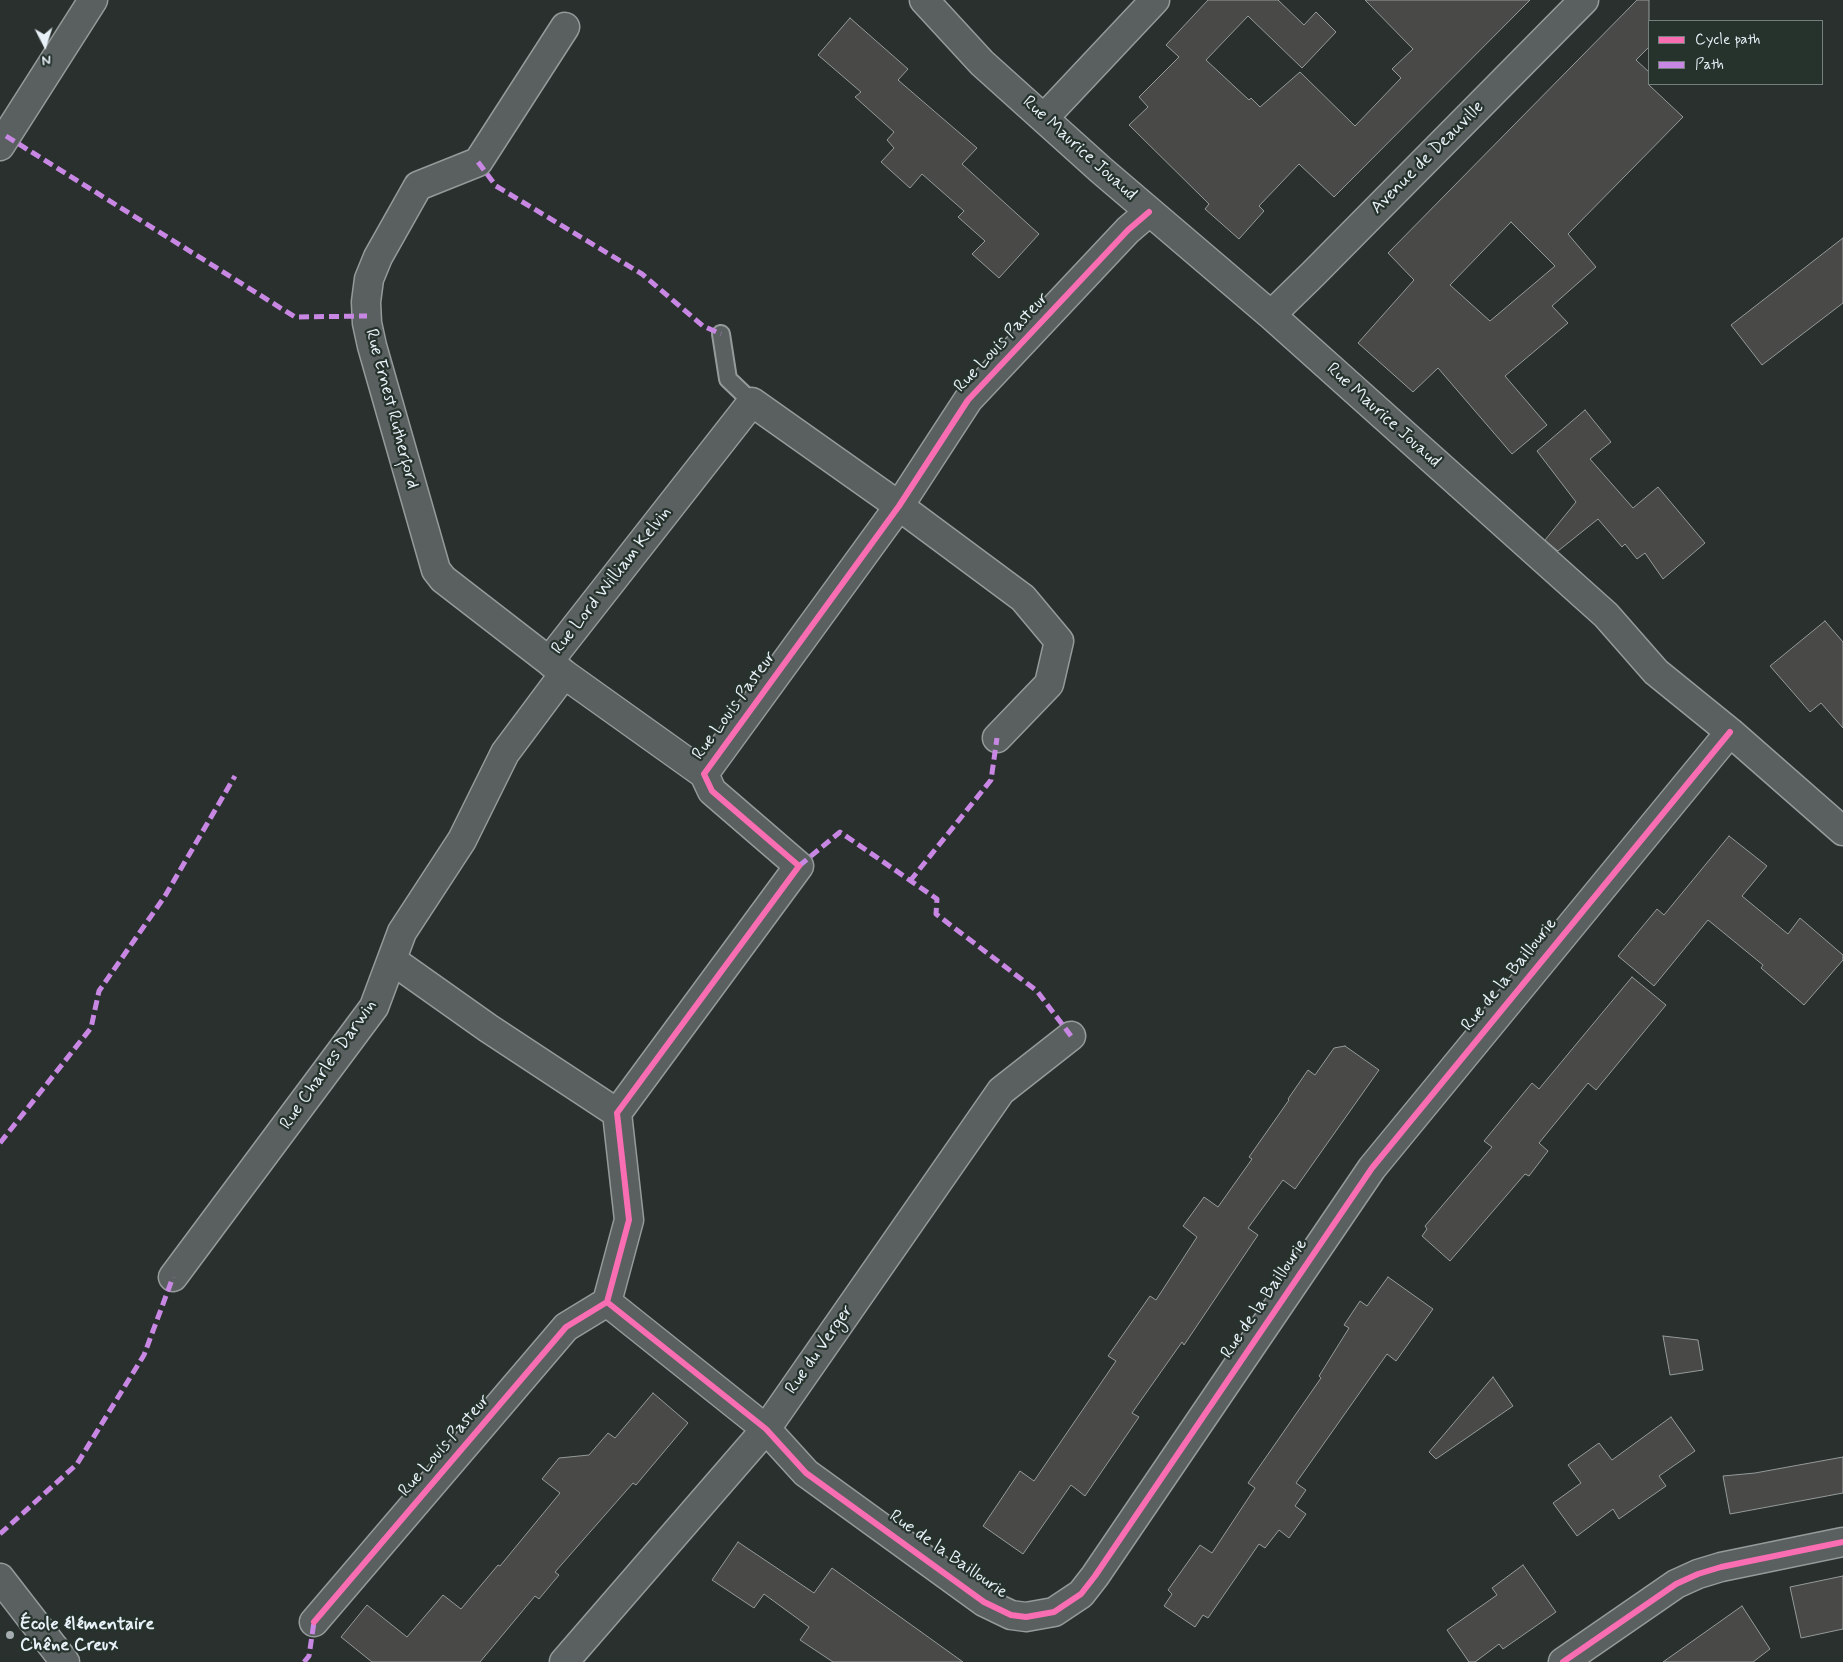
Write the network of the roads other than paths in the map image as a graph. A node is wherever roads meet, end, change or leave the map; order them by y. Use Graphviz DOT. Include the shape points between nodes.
graph roads {
  1 [pos="93,0"];
  2 [pos="924,0"];
  3 [pos="1155,0"];
  4 [pos="1584,0"];
  5 [pos="565,27"];
  6 [pos="1044,118"];
  7 [pos="0,146"];
  8 [pos="1149,212"];
  9 [pos="1271,315"];
  10 [pos="721,334"];
  11 [pos="752,402"];
  12 [pos="899,506"];
  13 [pos="557,668"];
  14 [pos="1730,732"];
  15 [pos="997,738"];
  16 [pos="704,774"];
  17 [pos="1843,831"];
  18 [pos="462,840"];
  19 [pos="392,960"];
  20 [pos="1070,1036"];
  21 [pos="618,1113"];
  22 [pos="173,1277"];
  23 [pos="607,1302"];
  24 [pos="766,1429"];
  25 [pos="1843,1542"];
  26 [pos="0,1578"];
  27 [pos="314,1622"];
  28 [pos="65,1662"];
  29 [pos="564,1662"];
  30 [pos="1563,1662"];
  1 -- 7 [label="street"];
  2 -- 6 [label="street, Rue Maurice Jouaud" via="982,63"];
  3 -- 6 [label="street"];
  4 -- 9 [label="street, Avenue de Deauville"];
  5 -- 13 [label="street, Rue Ernest Rutherford" via="478,162 418,186 378,257 369,279 366,302 372,346 436,570 443,579"];
  6 -- 8 [label="street, Rue Maurice Jouaud"];
  8 -- 9 [label="street, Rue Maurice Jouaud"];
  8 -- 12 [label="street, Rue Louis Pasteur" via="1123,235 968,400"];
  9 -- 14 [label="street, Rue Maurice Jouaud" via="1606,615 1656,672"];
  10 -- 11 [label="lane" via="728,379"];
  11 -- 12 [label="street"];
  11 -- 13 [label="street, Rue Lord William Kelvin"];
  12 -- 15 [label="street" via="1023,598 1059,641 1049,684"];
  12 -- 16 [label="street, Rue Louis Pasteur"];
  13 -- 16 [label="street, Rue Ernest Rutherford"];
  13 -- 18 [label="street, Rue Lord William Kelvin" via="506,753"];
  14 -- 17 [label="street, Rue Maurice Jouaud"];
  14 -- 24 [label="street, Rue de la Baillourie" via="1372,1168 1095,1576 1065,1606 1054,1612 1026,1617 1010,1615 984,1602 806,1473"];
  16 -- 21 [label="street, Rue Louis Pasteur" via="712,792 799,866"];
  18 -- 19 [label="street, Rue Charles Darwin" via="402,932"];
  19 -- 21 [label="street"];
  19 -- 22 [label="street, Rue Charles Darwin" via="374,1007"];
  20 -- 24 [label="street, Rue du Verger" via="1001,1091"];
  21 -- 23 [label="street" via="629,1220"];
  23 -- 24 [label="street"];
  23 -- 27 [label="street, Rue Louis Pasteur" via="566,1327"];
  24 -- 29 [label="street, Rue du Verger"];
  25 -- 30 [label="street" via="1698,1574 1676,1584"];
  26 -- 28 [label="street"];
}
